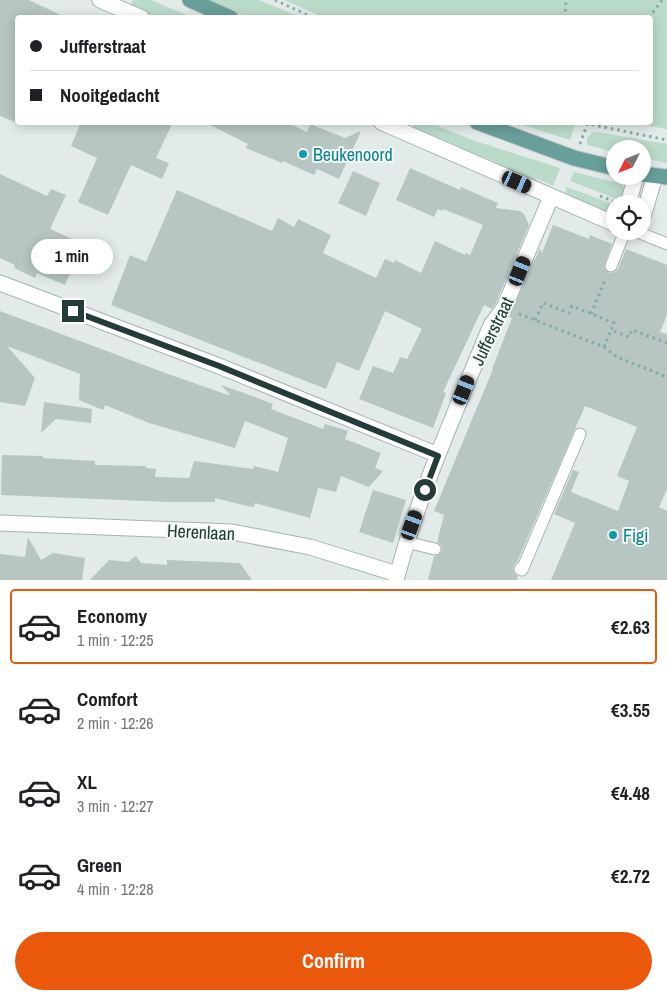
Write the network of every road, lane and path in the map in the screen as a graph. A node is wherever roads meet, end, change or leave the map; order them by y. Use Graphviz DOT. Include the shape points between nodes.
graph roads {
  1 [pos="100,0"];
  2 [pos="190,0"];
  3 [pos="274,0"];
  4 [pos="566,0"];
  5 [pos="662,0"];
  6 [pos="135,15"];
  7 [pos="224,15"];
  8 [pos="307,15"];
  9 [pos="565,15"];
  10 [pos="650,15"];
  11 [pos="388,125"];
  12 [pos="486,125"];
  13 [pos="593,125"];
  14 [pos="667,140"];
  15 [pos="606,166"];
  16 [pos="658,177"];
  17 [pos="667,189"];
  18 [pos="651,196"];
  19 [pos="550,197"];
  20 [pos="606,220"];
  21 [pos="651,238"];
  22 [pos="621,240"];
  23 [pos="667,244"];
  24 [pos="611,266"];
  25 [pos="0,283"];
  26 [pos="518,314"];
  27 [pos="591,314"];
  28 [pos="536,320"];
  29 [pos="611,330"];
  30 [pos="667,343"];
  31 [pos="604,347"];
  32 [pos="667,376"];
  33 [pos="580,434"];
  34 [pos="438,456"];
  35 [pos="0,523"];
  36 [pos="406,542"];
  37 [pos="435,549"];
  38 [pos="520,569"];
  39 [pos="397,577"];
  1 -- 6 [label="street"];
  2 -- 7 [label="main road"];
  3 -- 8 [label="path"];
  4 -- 9 [label="path"];
  5 -- 10 [label="path"];
  11 -- 19 [label="street"];
  12 -- 15 [label="main road" via="574,158"];
  13 -- 14 [label="path"];
  16 -- 17 [label="main road"];
  16 -- 18 [label="street"];
  19 -- 20 [label="street"];
  19 -- 34 [label="street, Jufferstraat" via="504,308 491,325"];
  21 -- 23 [label="lane"];
  22 -- 24 [label="lane"];
  24 -- 27 [label="path"];
  25 -- 34 [label="street" via="219,366"];
  26 -- 28 [label="path"];
  27 -- 28 [label="path" via="572,306 569,313 543,303"];
  27 -- 29 [label="path" via="614,323"];
  28 -- 31 [label="path"];
  29 -- 30 [label="path" via="629,337 632,330"];
  29 -- 31 [label="path"];
  31 -- 32 [label="path" via="617,356"];
  33 -- 38 [label="lane"];
  34 -- 36 [label="street, Jufferstraat"];
  35 -- 39 [label="street, Herenlaan" via="232,532 310,547"];
  36 -- 37 [label="lane"];
  36 -- 39 [label="street, Jufferstraat"];
}
